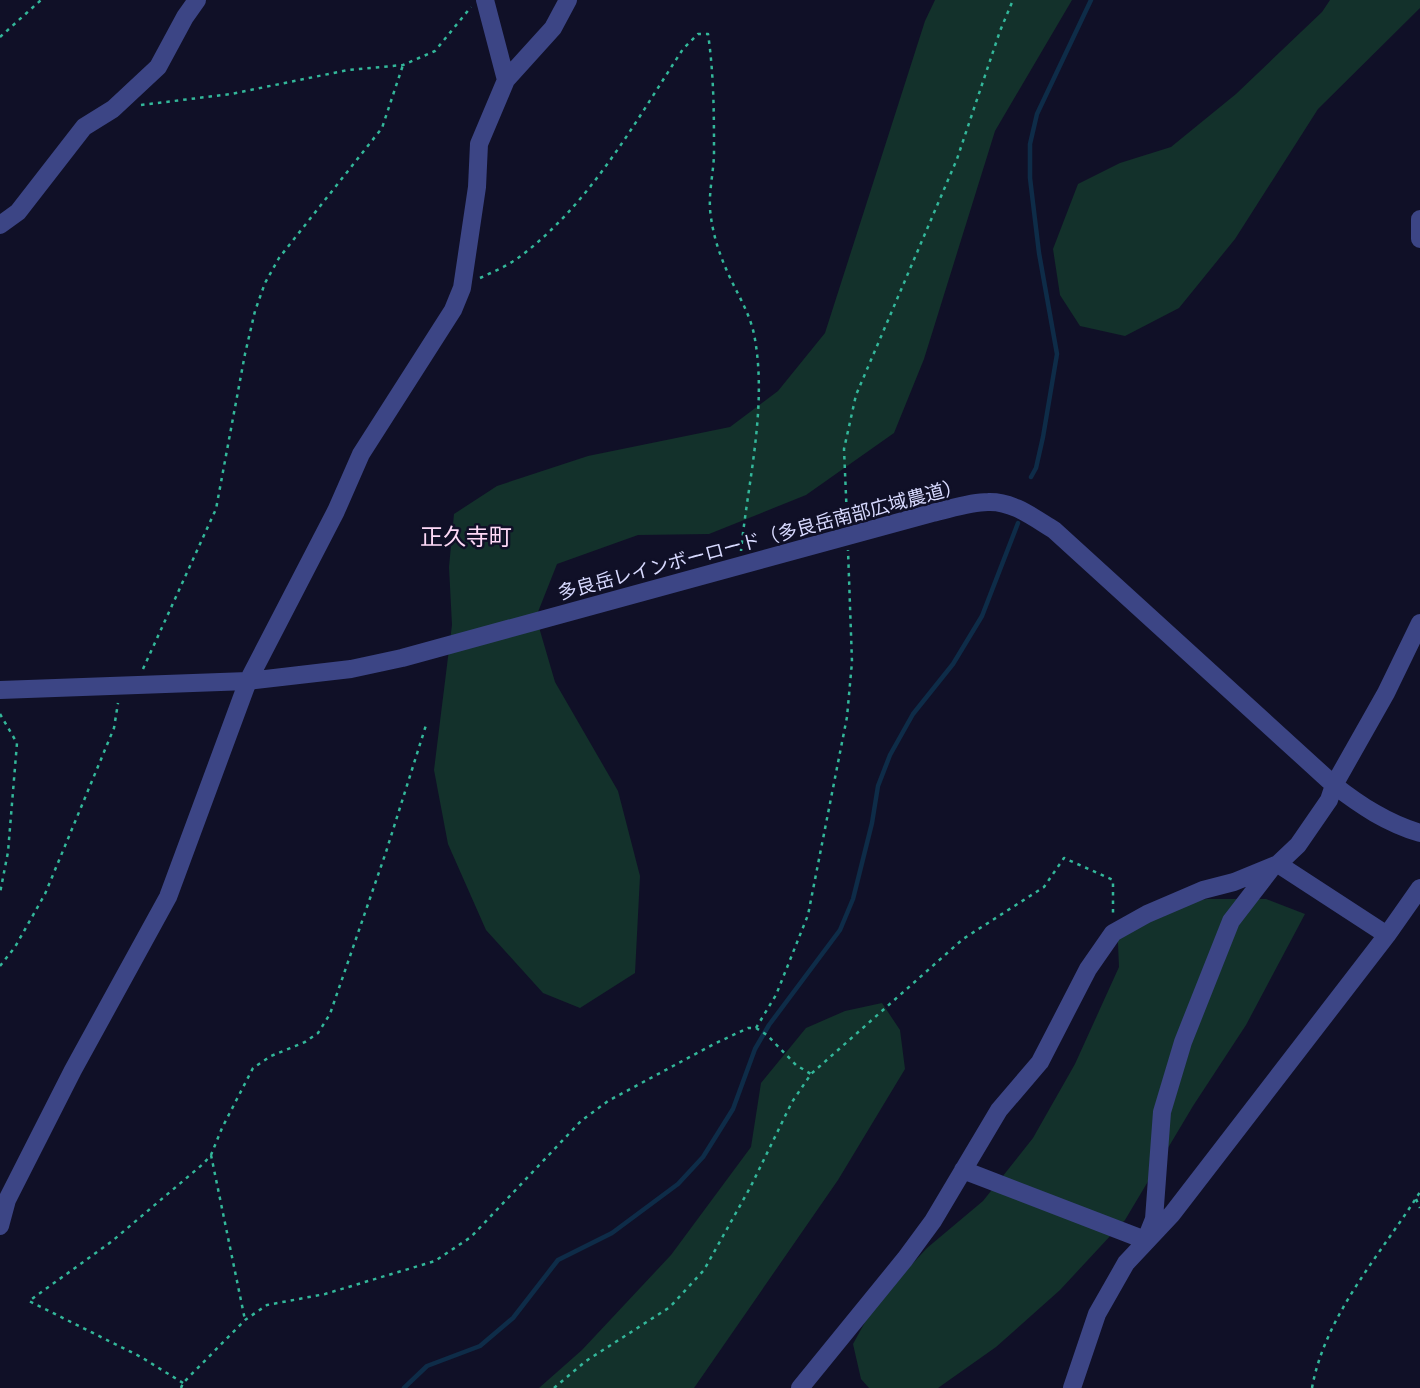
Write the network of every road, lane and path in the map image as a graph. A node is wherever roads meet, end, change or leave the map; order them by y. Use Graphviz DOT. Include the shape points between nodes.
graph roads {
  1 [pos="41,0"];
  2 [pos="197,0"];
  3 [pos="476,0"];
  4 [pos="485,0"];
  5 [pos="568,0"];
  6 [pos="1013,0"];
  7 [pos="0,37"];
  8 [pos="403,65"];
  9 [pos="506,80"];
  10 [pos="139,106"];
  11 [pos="1420,219"];
  12 [pos="0,225"];
  13 [pos="1420,239"];
  14 [pos="462,288"];
  15 [pos="848,536"];
  16 [pos="740,565"];
  17 [pos="1420,623"];
  18 [pos="248,681"];
  19 [pos="128,684"];
  20 [pos="0,690"];
  21 [pos="0,714"];
  22 [pos="427,722"];
  23 [pos="1334,785"];
  24 [pos="1420,833"];
  25 [pos="1275,867"];
  26 [pos="1420,888"];
  27 [pos="0,893"];
  28 [pos="1113,933"];
  29 [pos="1387,935"];
  30 [pos="0,966"];
  31 [pos="756,1028"];
  32 [pos="811,1074"];
  33 [pos="211,1155"];
  34 [pos="963,1170"];
  35 [pos="1420,1192"];
  36 [pos="1416,1199"];
  37 [pos="1420,1208"];
  38 [pos="0,1226"];
  39 [pos="1145,1240"];
  40 [pos="244,1320"];
  41 [pos="182,1386"];
  42 [pos="554,1388"];
  43 [pos="800,1388"];
  44 [pos="1072,1388"];
  45 [pos="1312,1388"];
  1 -- 7 [label="path"];
  2 -- 12 [label="street" via="158,67 113,109 84,127 18,212"];
  3 -- 8 [label="path" via="435,51"];
  4 -- 9 [label="street"];
  5 -- 9 [label="street" via="554,28"];
  6 -- 15 [label="path" via="957,159 856,395 844,449"];
  8 -- 10 [label="path"];
  8 -- 19 [label="path" via="382,128 279,258 265,283 245,354 216,509"];
  9 -- 14 [label="street" via="479,144"];
  11 -- 13 [label="street"];
  14 -- 16 [label="path" via="517,259 555,226 608,165 683,49 698,34 708,34 713,69 710,207 714,237 754,332 758,362 757,422"];
  14 -- 18 [label="street" via="453,310 360,454 336,511"];
  15 -- 16 [label="street, 多良岳レインボーロード（多良岳南部広域農道）"];
  15 -- 23 [label="street, 多良岳レインボーロード（多良岳南部広域農道）" via="987,502 1026,512 1054,530"];
  15 -- 31 [label="path" via="852,662 847,717 808,915 776,995"];
  16 -- 18 [label="street, 多良岳レインボーロード（多良岳南部広域農道）" via="402,658"];
  17 -- 23 [label="street"];
  18 -- 19 [label="street, 多良岳レインボーロード（多良岳南部広域農道）"];
  18 -- 38 [label="street" via="167,897 72,1070 7,1200"];
  19 -- 20 [label="street, 多良岳レインボーロード（多良岳南部広域農道）"];
  19 -- 30 [label="path" via="45,894"];
  21 -- 27 [label="path" via="17,743"];
  22 -- 33 [label="path" via="330,1014 305,1042 253,1068"];
  23 -- 24 [label="street, 多良岳レインボーロード（多良岳南部広域農道）" via="1395,826"];
  23 -- 25 [label="street" via="1306,834"];
  25 -- 28 [label="street" via="1203,890"];
  25 -- 29 [label="street"];
  25 -- 39 [label="street" via="1231,921 1183,1042 1162,1112 1154,1219"];
  26 -- 29 [label="street"];
  28 -- 32 [label="path" via="1113,880 1064,858 1044,887 963,939"];
  28 -- 34 [label="street" via="1088,969 1040,1062 999,1110"];
  29 -- 39 [label="street" via="1172,1214"];
  31 -- 32 [label="path"];
  31 -- 40 [label="path" via="714,1044 608,1101 581,1121 471,1237 435,1262 325,1294 267,1305"];
  32 -- 42 [label="path" via="704,1270 670,1307 586,1361"];
  33 -- 40 [label="path"];
  33 -- 41 [label="path" via="111,1242 29,1301 141,1357"];
  34 -- 39 [label="street"];
  34 -- 43 [label="street" via="905,1259"];
  35 -- 36 [label="path"];
  36 -- 37 [label="path"];
  36 -- 45 [label="path" via="1343,1308 1316,1366"];
  39 -- 44 [label="street" via="1097,1314"];
  40 -- 41 [label="path"];
}
